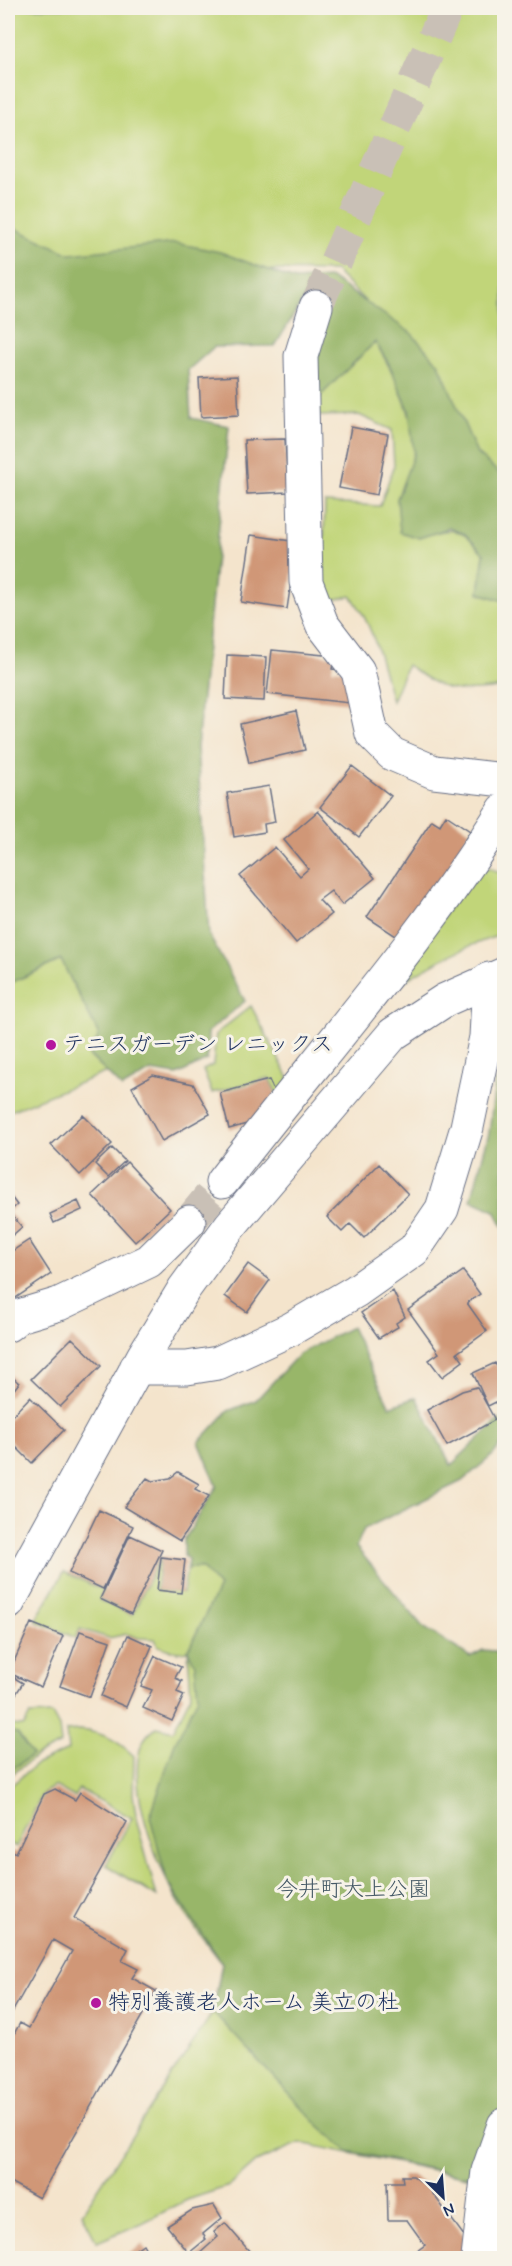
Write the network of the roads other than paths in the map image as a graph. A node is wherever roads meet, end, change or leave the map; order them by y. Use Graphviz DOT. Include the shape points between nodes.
graph roads {
  1 [pos="316,307"];
  2 [pos="504,780"];
  3 [pos="504,810"];
  4 [pos="497,976"];
  5 [pos="222,1182"];
  6 [pos="189,1222"];
  7 [pos="8,1325"];
  8 [pos="136,1368"];
  9 [pos="8,1603"];
  10 [pos="504,2125"];
  11 [pos="478,2259"];
  1 -- 2 [label="street" via="301,367 306,582 322,624 358,671 372,734 392,754 434,772"];
  3 -- 5 [label="street" via="472,862 383,983"];
  4 -- 8 [label="street" via="436,1005 393,1034 230,1226 184,1289"];
  4 -- 8 [label="street" via="467,1127 442,1209 414,1250 356,1291 291,1329 218,1363 188,1368"];
  6 -- 7 [label="street" via="149,1261 59,1304 19,1316"];
  8 -- 9 [label="street"];
  10 -- 11 [label="street" via="488,2171"];
}
